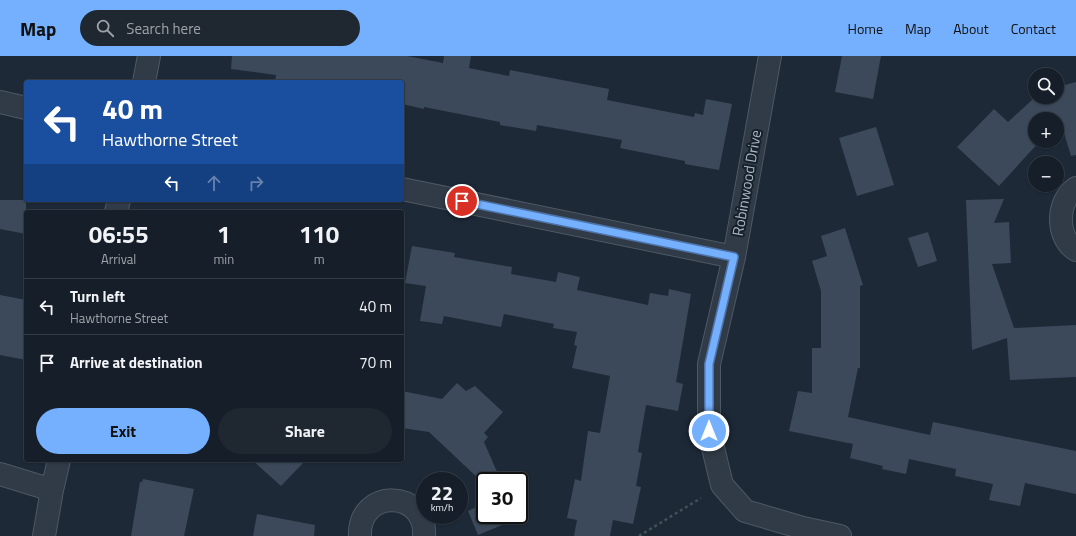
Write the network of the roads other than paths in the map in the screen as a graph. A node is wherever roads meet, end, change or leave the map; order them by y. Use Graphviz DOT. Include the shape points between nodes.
graph roads {
  1 [pos="149,56"];
  2 [pos="770,56"];
  3 [pos="144,80"];
  4 [pos="0,102"];
  5 [pos="24,108"];
  6 [pos="1076,188"];
  7 [pos="404,189"];
  8 [pos="1076,250"];
  9 [pos="734,257"];
  10 [pos="59,462"];
  11 [pos="0,474"];
  12 [pos="52,490"];
  13 [pos="44,536"];
  14 [pos="360,536"];
  15 [pos="424,536"];
  16 [pos="840,536"];
  1 -- 3 [label="street"];
  2 -- 9 [label="street, Robinwood Drive"];
  4 -- 5 [label="street"];
  6 -- 8 [label="street" via="1065,200 1061,212 1061,225 1065,237"];
  7 -- 9 [label="street"];
  9 -- 16 [label="street, Robinwood Drive" via="709,364 709,431 722,485 745,511"];
  10 -- 12 [label="street"];
  11 -- 12 [label="street"];
  12 -- 13 [label="street"];
  14 -- 15 [label="street" via="360,525 370,507 389,500 411,505 419,513"];
}
